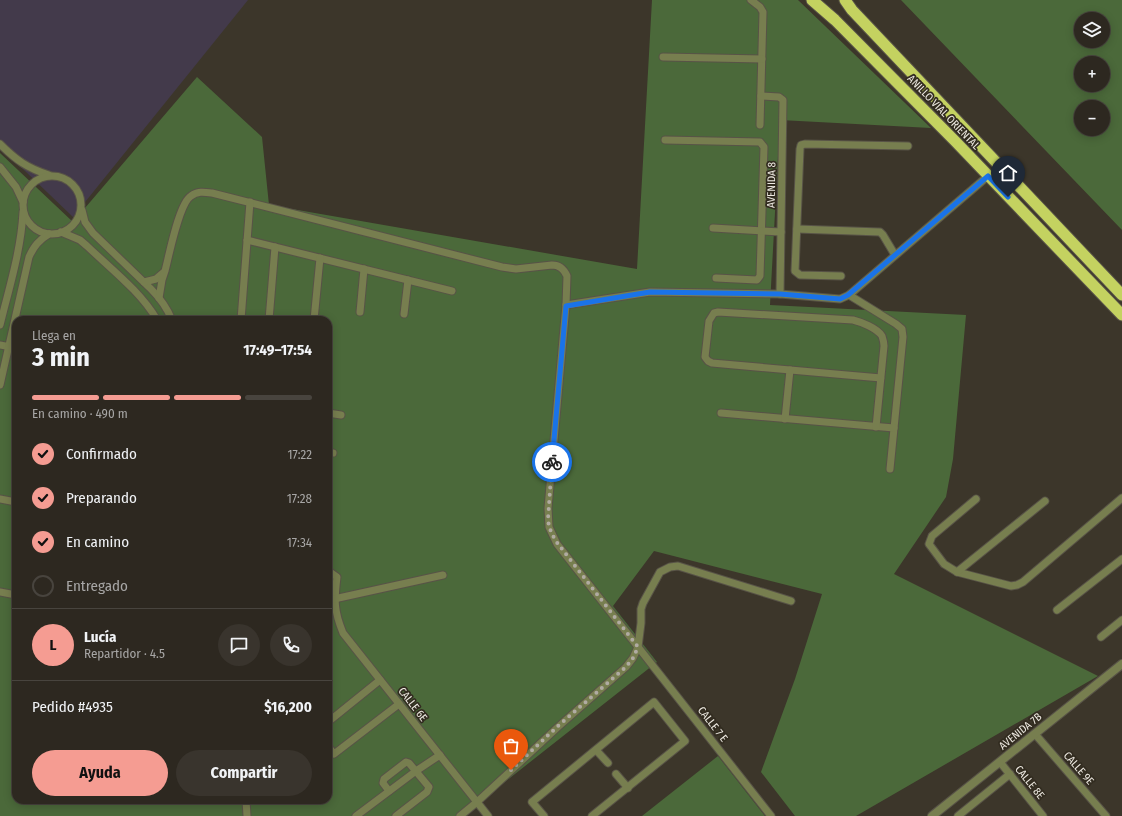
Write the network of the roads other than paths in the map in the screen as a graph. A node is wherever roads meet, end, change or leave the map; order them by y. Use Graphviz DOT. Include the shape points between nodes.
graph roads {
  1 [pos="751,0"];
  2 [pos="812,0"];
  3 [pos="845,0"];
  4 [pos="663,57"];
  5 [pos="762,59"];
  6 [pos="761,96"];
  7 [pos="760,125"];
  8 [pos="665,140"];
  9 [pos="0,144"];
  10 [pos="908,146"];
  11 [pos="0,167"];
  12 [pos="51,176"];
  13 [pos="988,176"];
  14 [pos="23,202"];
  15 [pos="250,202"];
  16 [pos="81,208"];
  17 [pos="23,210"];
  18 [pos="713,228"];
  19 [pos="797,229"];
  20 [pos="761,231"];
  21 [pos="61,232"];
  22 [pos="781,232"];
  23 [pos="49,234"];
  24 [pos="247,240"];
  25 [pos="276,247"];
  26 [pos="895,255"];
  27 [pos="320,258"];
  28 [pos="364,269"];
  29 [pos="165,271"];
  30 [pos="841,276"];
  31 [pos="716,278"];
  32 [pos="408,280"];
  33 [pos="144,282"];
  34 [pos="452,291"];
  35 [pos="780,294"];
  36 [pos="848,295"];
  37 [pos="1122,295"];
  38 [pos="159,298"];
  39 [pos="566,306"];
  40 [pos="360,312"];
  41 [pos="404,314"];
  42 [pos="1122,315"];
  43 [pos="18,316"];
  44 [pos="155,316"];
  45 [pos="170,316"];
  46 [pos="241,316"];
  47 [pos="269,316"];
  48 [pos="314,316"];
  49 [pos="0,325"];
  50 [pos="0,345"];
  51 [pos="12,347"];
  52 [pos="790,370"];
  53 [pos="881,378"];
  54 [pos="0,385"];
  55 [pos="721,413"];
  56 [pos="332,414"];
  57 [pos="341,415"];
  58 [pos="786,419"];
  59 [pos="876,427"];
  60 [pos="894,428"];
  61 [pos="890,469"];
  62 [pos="1122,498"];
  63 [pos="0,499"];
  64 [pos="976,499"];
  65 [pos="12,501"];
  66 [pos="1045,501"];
  67 [pos="1122,559"];
  68 [pos="957,572"];
  69 [pos="332,573"];
  70 [pos="443,575"];
  71 [pos="0,592"];
  72 [pos="12,594"];
  73 [pos="334,599"];
  74 [pos="791,601"];
  75 [pos="1057,610"];
  76 [pos="1122,620"];
  77 [pos="1100,637"];
  78 [pos="638,647"];
  79 [pos="1122,664"];
  80 [pos="380,680"];
  81 [pos="400,704"];
  82 [pos="332,719"];
  83 [pos="1034,734"];
  84 [pos="596,750"];
  85 [pos="332,751"];
  86 [pos="440,755"];
  87 [pos="1000,762"];
  88 [pos="608,763"];
  89 [pos="416,771"];
  90 [pos="616,774"];
  91 [pos="1010,774"];
  92 [pos="628,788"];
  93 [pos="389,792"];
  94 [pos="477,802"];
  95 [pos="246,804"];
  96 [pos="247,816"];
  97 [pos="356,816"];
  98 [pos="396,816"];
  99 [pos="460,816"];
  100 [pos="488,816"];
  101 [pos="544,816"];
  102 [pos="592,816"];
  103 [pos="771,816"];
  104 [pos="932,816"];
  105 [pos="958,816"];
  106 [pos="1043,816"];
  107 [pos="1106,816"];
  1 -- 5 [label="street" via="763,12"];
  2 -- 13 [label="highway, ANILLO VIAL ORIENTAL" via="835,20"];
  3 -- 37 [label="highway, ANILLO VIAL ORIENTAL"];
  4 -- 5 [label="street"];
  5 -- 6 [label="street"];
  6 -- 7 [label="street"];
  6 -- 22 [label="street, AVENIDA 8" via="780,97 783,100"];
  8 -- 20 [label="street" via="763,144"];
  9 -- 12 [label="street" via="25,166"];
  10 -- 19 [label="street" via="802,145"];
  11 -- 14 [label="street" via="16,186"];
  12 -- 14 [label="street" via="39,179 29,186"];
  12 -- 16 [label="street" via="59,176 71,183 79,194"];
  13 -- 26 [label="street"];
  13 -- 42 [label="highway, ANILLO VIAL ORIENTAL"];
  14 -- 17 [label="street"];
  15 -- 24 [label="street"];
  15 -- 29 [label="street, CALLE 7 E" via="212,193 199,192 189,196 181,209"];
  15 -- 39 [label="street, CALLE 7 E" via="502,267 516,269 556,265 565,271 567,276"];
  16 -- 21 [label="street" via="75,223"];
  16 -- 33 [label="street" via="85,222 93,233"];
  17 -- 23 [label="street" via="32,226"];
  17 -- 49 [label="street" via="22,230"];
  18 -- 20 [label="street"];
  19 -- 26 [label="street" via="880,232"];
  19 -- 30 [label="street" via="795,272"];
  20 -- 22 [label="street"];
  20 -- 31 [label="street" via="759,278"];
  21 -- 23 [label="street"];
  21 -- 44 [label="street" via="84,243 140,297"];
  22 -- 35 [label="street, AVENIDA 8"];
  23 -- 43 [label="street" via="38,240 28,257"];
  24 -- 25 [label="street"];
  24 -- 46 [label="street"];
  25 -- 27 [label="street"];
  25 -- 47 [label="street"];
  26 -- 36 [label="street"];
  27 -- 28 [label="street"];
  27 -- 48 [label="street"];
  28 -- 32 [label="street"];
  28 -- 40 [label="street"];
  29 -- 33 [label="street" via="156,279"];
  29 -- 38 [label="street"];
  32 -- 34 [label="street"];
  32 -- 41 [label="street"];
  33 -- 38 [label="street"];
  35 -- 36 [label="street" via="840,299"];
  35 -- 39 [label="street" via="650,292"];
  36 -- 60 [label="street" via="902,330"];
  38 -- 45 [label="street"];
  39 -- 78 [label="street, CALLE 7 E" via="548,508 549,527 557,544"];
  50 -- 51 [label="street"];
  51 -- 54 [label="street"];
  52 -- 53 [label="street"];
  52 -- 53 [label="street" via="708,361 706,357 709,321 712,315 718,312 858,321 882,336 884,346"];
  52 -- 58 [label="street"];
  53 -- 59 [label="street"];
  55 -- 58 [label="street"];
  56 -- 57 [label="street"];
  58 -- 59 [label="street"];
  59 -- 60 [label="street"];
  60 -- 61 [label="street"];
  62 -- 68 [label="street" via="1018,585 1011,586"];
  63 -- 65 [label="street"];
  64 -- 68 [label="street" via="930,540 930,544 944,564"];
  66 -- 68 [label="street"];
  67 -- 75 [label="street"];
  69 -- 73 [label="street, CALLE 6E" via="337,577"];
  70 -- 73 [label="street"];
  71 -- 72 [label="street"];
  73 -- 80 [label="street, CALLE 6E" via="343,634"];
  74 -- 78 [label="street" via="678,566 670,567 660,572 643,603"];
  76 -- 77 [label="street"];
  78 -- 94 [label="street" via="626,667"];
  78 -- 103 [label="street, CALLE 7 E"];
  79 -- 83 [label="street, AVENIDA 7B"];
  80 -- 81 [label="street, CALLE 6E"];
  80 -- 82 [label="street"];
  81 -- 85 [label="street" via="334,754"];
  81 -- 86 [label="street, CALLE 6E"];
  83 -- 87 [label="street, AVENIDA 7B"];
  83 -- 107 [label="street, CALLE 9E"];
  84 -- 88 [label="street"];
  84 -- 92 [label="street" via="654,702 685,741"];
  84 -- 101 [label="street" via="532,802"];
  86 -- 89 [label="street"];
  86 -- 94 [label="street, CALLE 6E"];
  87 -- 91 [label="street, CALLE 8E"];
  87 -- 104 [label="street, AVENIDA 7B"];
  89 -- 93 [label="street"];
  89 -- 93 [label="street" via="406,762 384,779 383,783"];
  89 -- 98 [label="street" via="428,787 428,791"];
  90 -- 92 [label="street"];
  91 -- 105 [label="street"];
  91 -- 106 [label="street, CALLE 8E"];
  92 -- 102 [label="street"];
  93 -- 97 [label="street"];
  94 -- 99 [label="street"];
  94 -- 100 [label="street, CALLE 6E"];
  95 -- 96 [label="street"];
}
